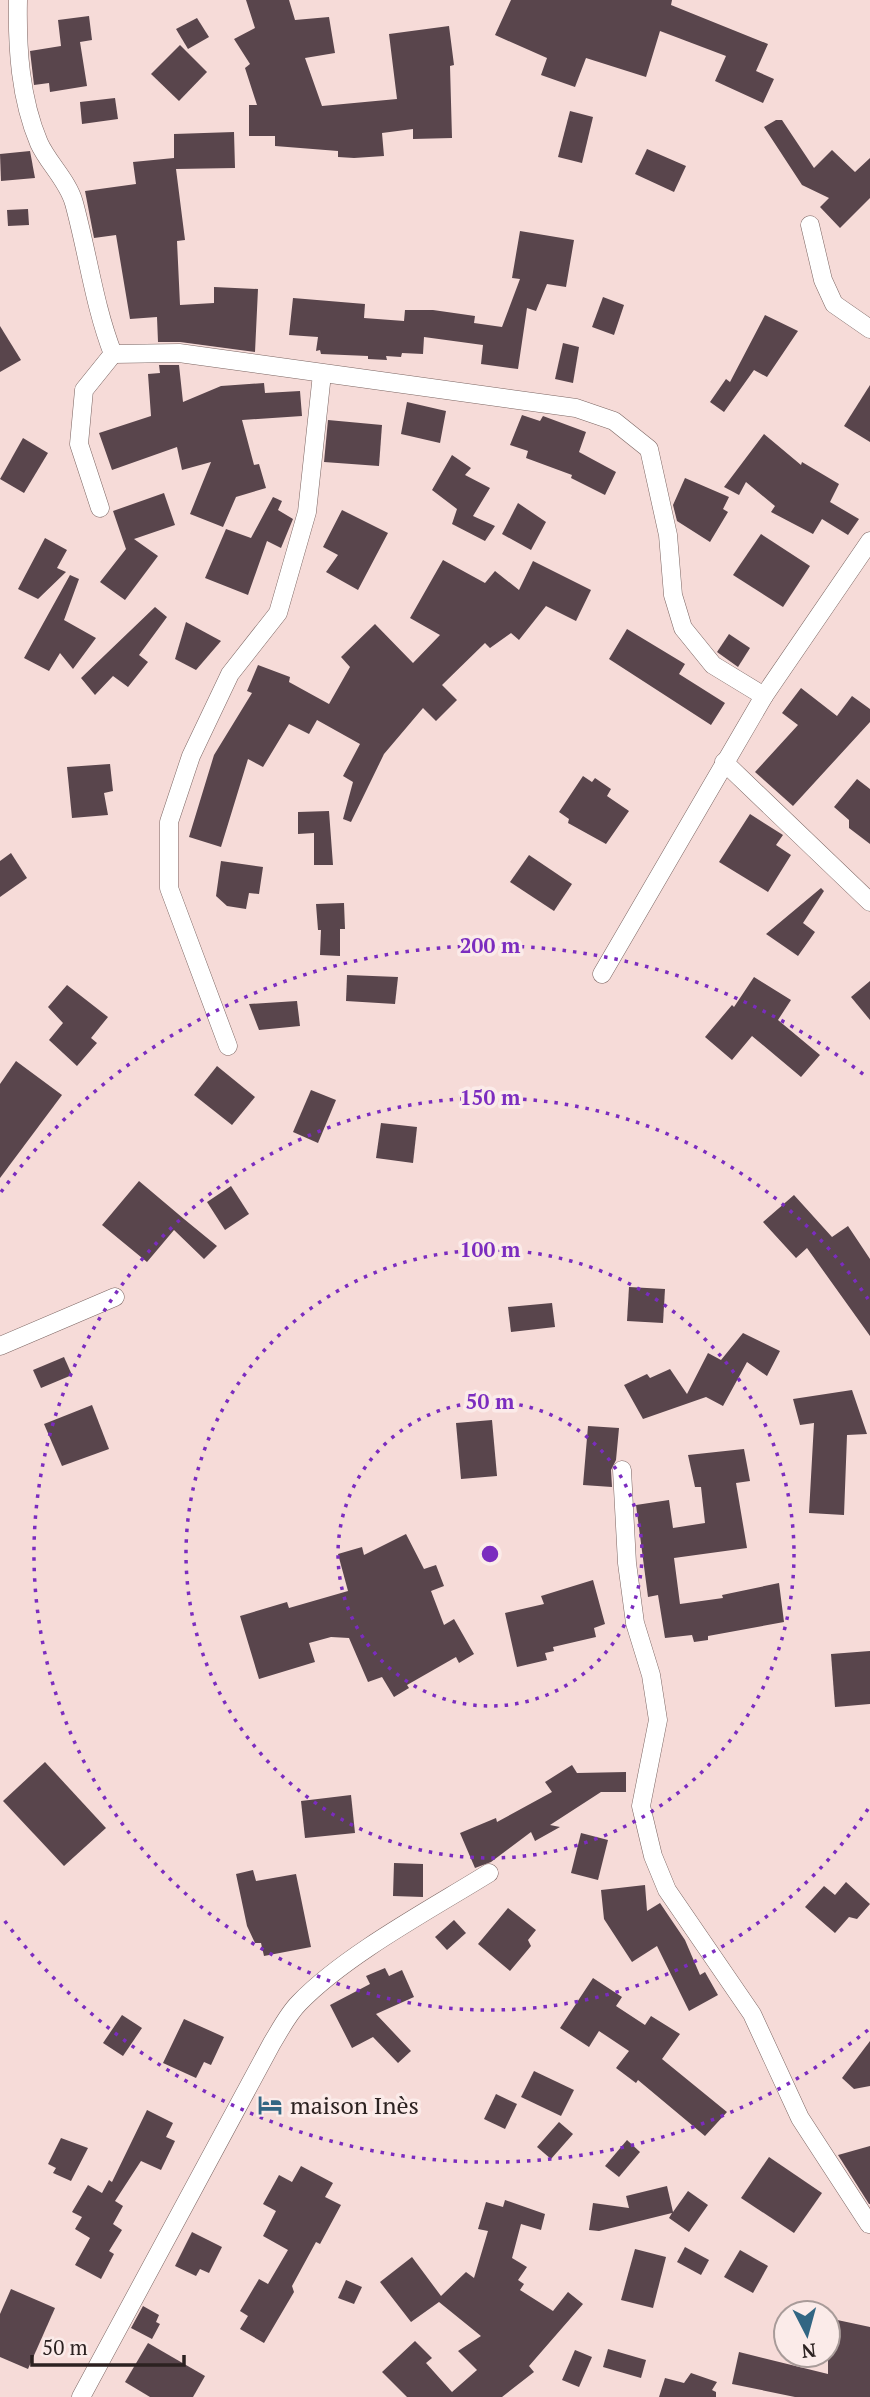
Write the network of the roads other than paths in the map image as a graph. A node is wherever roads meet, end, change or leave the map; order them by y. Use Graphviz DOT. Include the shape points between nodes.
graph roads {
  1 [pos="18,0"];
  2 [pos="810,225"];
  3 [pos="870,329"];
  4 [pos="113,354"];
  5 [pos="322,374"];
  6 [pos="100,508"];
  7 [pos="870,541"];
  8 [pos="764,696"];
  9 [pos="724,761"];
  10 [pos="870,902"];
  11 [pos="602,974"];
  12 [pos="228,1046"];
  13 [pos="115,1297"];
  14 [pos="0,1346"];
  15 [pos="622,1470"];
  16 [pos="489,1873"];
  17 [pos="870,2224"];
  18 [pos="80,2397"];
  1 -- 4 [label="street" via="17,41 26,100 41,146 73,201 100,321"];
  2 -- 3 [label="street" via="823,280 834,304"];
  4 -- 5 [label="street" via="179,353"];
  4 -- 6 [label="street" via="84,390 79,444"];
  5 -- 8 [label="street" via="576,408 614,421 649,449 668,535 673,595 683,628 713,665"];
  5 -- 12 [label="street" via="307,512 278,612 230,674 191,756 169,822 169,888"];
  7 -- 8 [label="street"];
  8 -- 9 [label="street"];
  9 -- 10 [label="street"];
  9 -- 11 [label="street"];
  13 -- 14 [label="street"];
  15 -- 17 [label="street" via="635,1623 651,1675 658,1720 641,1807 653,1856 667,1890 752,2014 800,2118"];
  16 -- 18 [label="street" via="375,1945 296,2006"];
}
